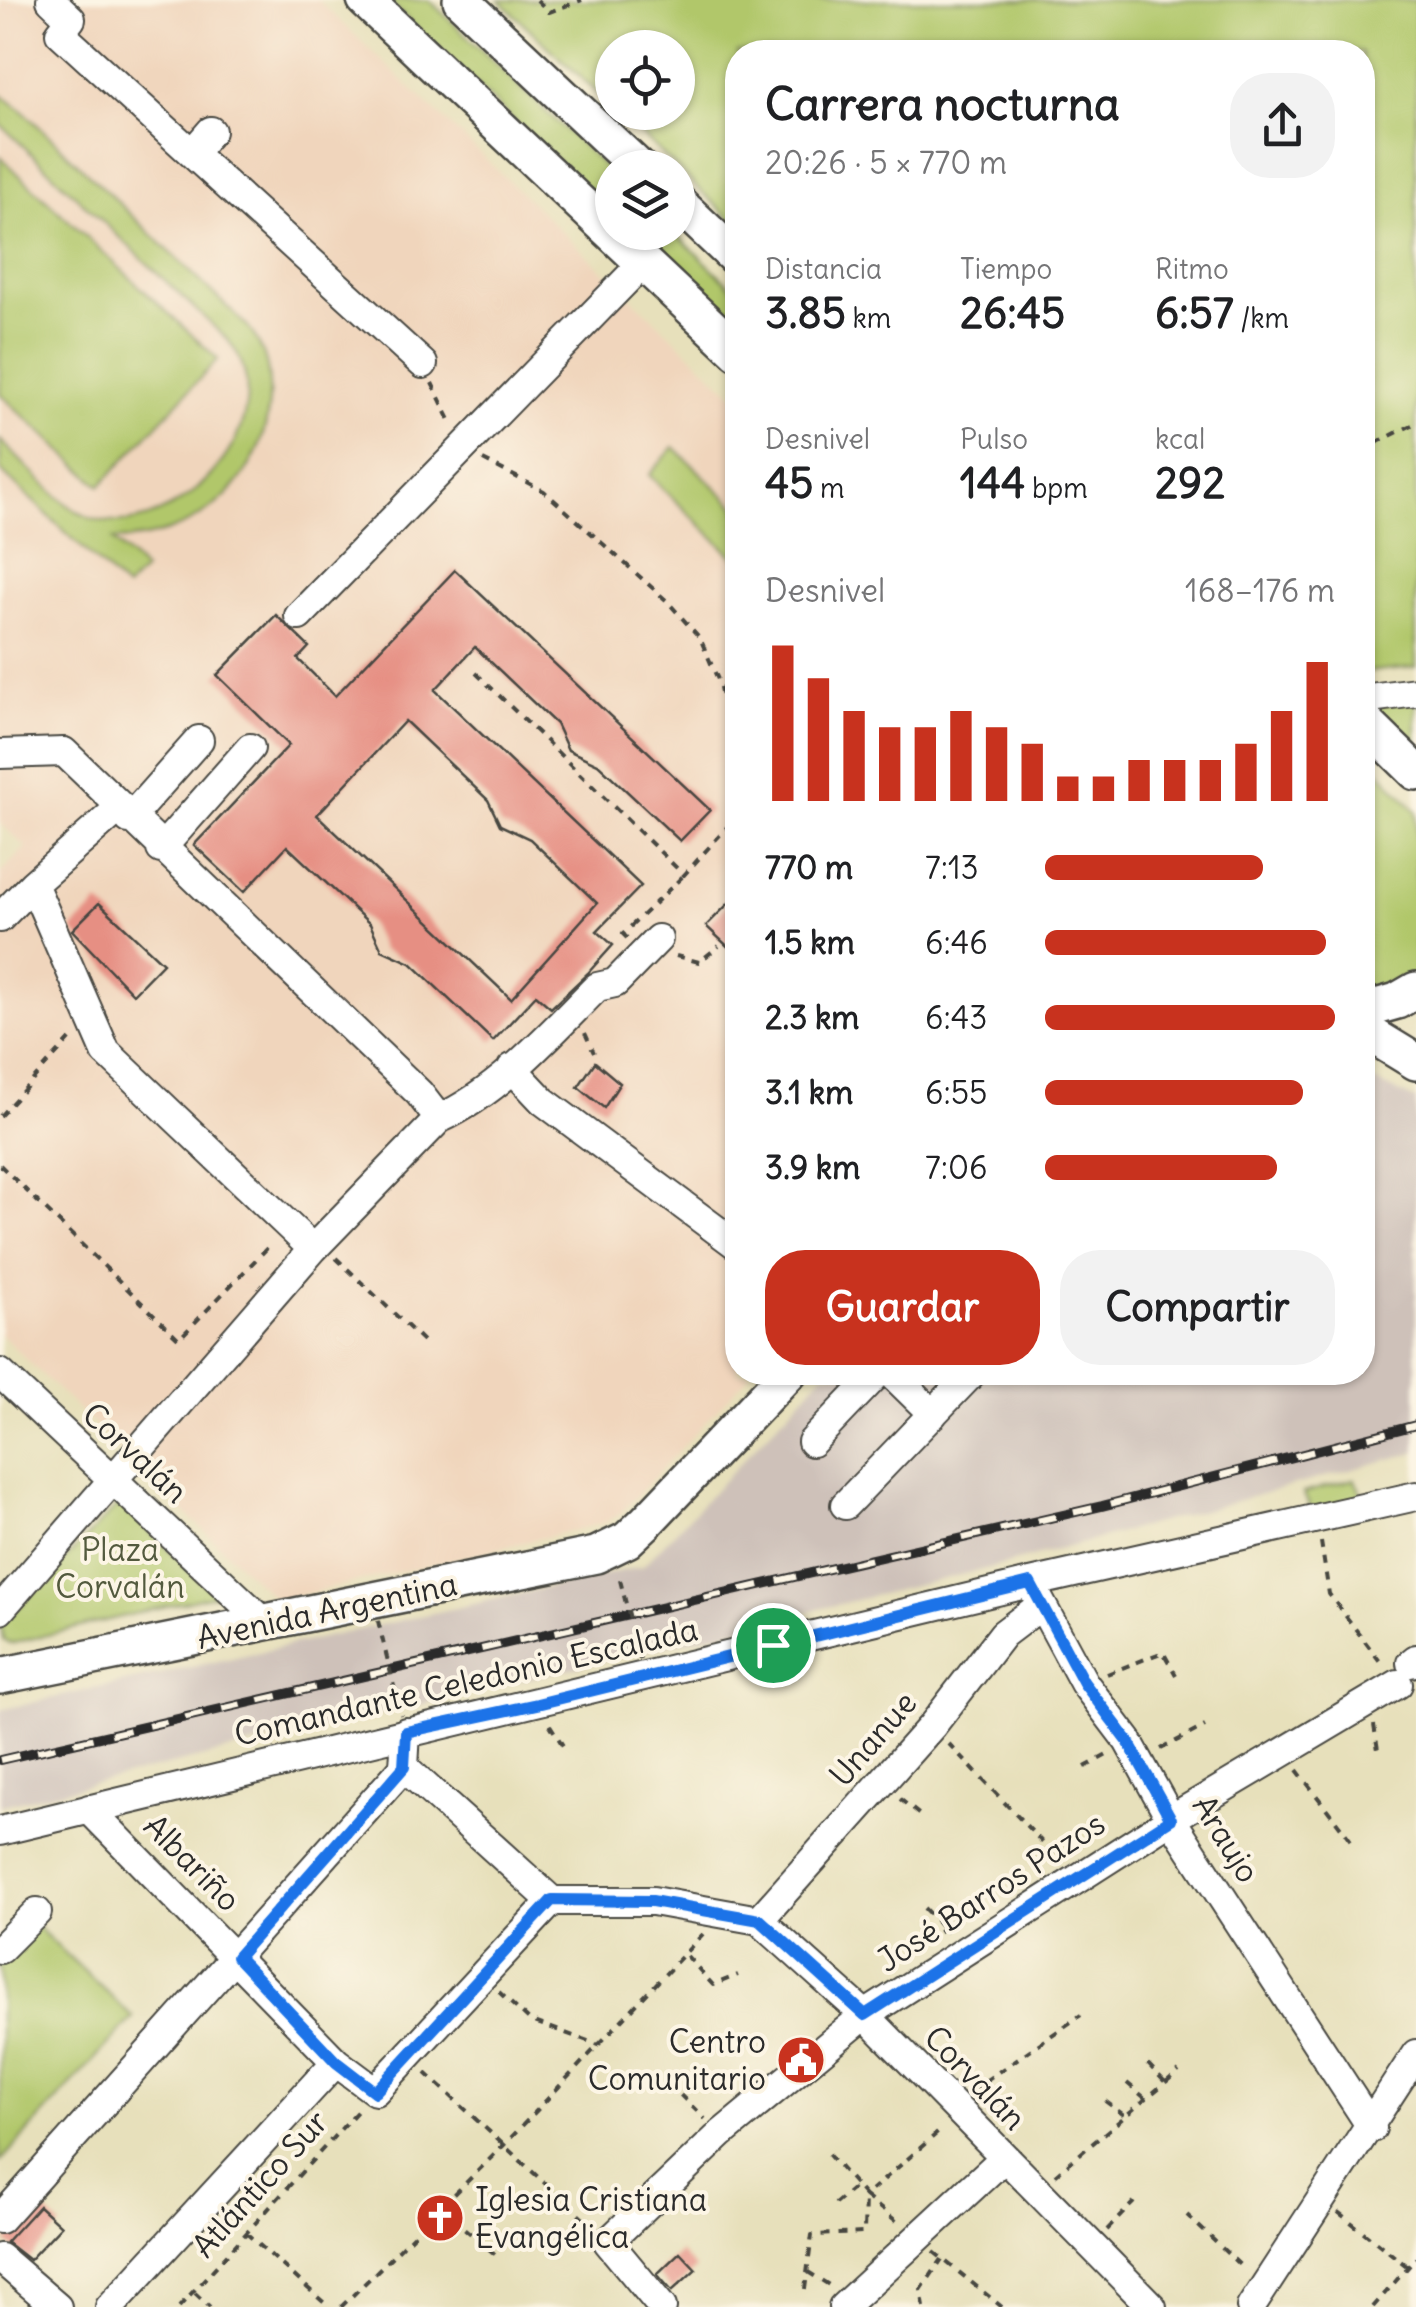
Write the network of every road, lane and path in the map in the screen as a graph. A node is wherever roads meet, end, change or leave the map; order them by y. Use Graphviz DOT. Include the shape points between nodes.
graph roads {
  1 [pos="51,0"];
  2 [pos="365,0"];
  3 [pos="461,0"];
  4 [pos="536,0"];
  5 [pos="582,0"];
  6 [pos="212,132"];
  7 [pos="620,150"];
  8 [pos="192,154"];
  9 [pos="695,220"];
  10 [pos="725,248"];
  11 [pos="644,262"];
  12 [pos="725,340"];
  13 [pos="424,364"];
  14 [pos="1413,427"];
  15 [pos="1375,444"];
  16 [pos="464,450"];
  17 [pos="299,616"];
  18 [pos="476,673"];
  19 [pos="1416,692"];
  20 [pos="1375,697"];
  21 [pos="725,709"];
  22 [pos="1375,732"];
  23 [pos="199,740"];
  24 [pos="250,748"];
  25 [pos="0,754"];
  26 [pos="1416,772"];
  27 [pos="124,814"];
  28 [pos="725,828"];
  29 [pos="162,850"];
  30 [pos="684,876"];
  31 [pos="33,884"];
  32 [pos="0,918"];
  33 [pos="719,946"];
  34 [pos="651,947"];
  35 [pos="1416,990"];
  36 [pos="1375,1008"];
  37 [pos="91,1017"];
  38 [pos="1375,1037"];
  39 [pos="1416,1062"];
  40 [pos="512,1068"];
  41 [pos="0,1116"];
  42 [pos="439,1120"];
  43 [pos="0,1165"];
  44 [pos="725,1236"];
  45 [pos="272,1243"];
  46 [pos="313,1248"];
  47 [pos="424,1341"];
  48 [pos="0,1373"];
  49 [pos="782,1385"];
  50 [pos="867,1385"];
  51 [pos="903,1385"];
  52 [pos="961,1385"];
  53 [pos="933,1414"];
  54 [pos="812,1442"];
  55 [pos="114,1482"];
  56 [pos="1416,1496"];
  57 [pos="844,1504"];
  58 [pos="1317,1518"];
  59 [pos="620,1580"];
  60 [pos="1035,1594"];
  61 [pos="0,1610"];
  62 [pos="378,1621"];
  63 [pos="266,1624"];
  64 [pos="640,1658"];
  65 [pos="1408,1669"];
  66 [pos="0,1676"];
  67 [pos="1176,1676"];
  68 [pos="1084,1683"];
  69 [pos="537,1704"];
  70 [pos="404,1723"];
  71 [pos="932,1726"];
  72 [pos="1205,1726"];
  73 [pos="1282,1751"];
  74 [pos="567,1752"];
  75 [pos="1139,1760"];
  76 [pos="404,1767"];
  77 [pos="88,1808"];
  78 [pos="1171,1819"];
  79 [pos="0,1832"];
  80 [pos="1352,1842"];
  81 [pos="1076,1878"];
  82 [pos="552,1900"];
  83 [pos="924,1908"];
  84 [pos="37,1912"];
  85 [pos="722,1912"];
  86 [pos="760,1920"];
  87 [pos="943,1928"];
  88 [pos="925,1942"];
  89 [pos="0,1949"];
  90 [pos="964,1950"];
  91 [pos="686,1954"];
  92 [pos="237,1957"];
  93 [pos="482,1976"];
  94 [pos="738,1976"];
  95 [pos="865,2015"];
  96 [pos="1081,2015"];
  97 [pos="599,2045"];
  98 [pos="1416,2054"];
  99 [pos="408,2056"];
  100 [pos="336,2062"];
  101 [pos="1148,2064"];
  102 [pos="1179,2071"];
  103 [pos="1165,2082"];
  104 [pos="1127,2083"];
  105 [pos="669,2084"];
  106 [pos="375,2092"];
  107 [pos="1145,2098"];
  108 [pos="1105,2101"];
  109 [pos="956,2108"];
  110 [pos="1124,2115"];
  111 [pos="1372,2128"];
  112 [pos="721,2134"];
  113 [pos="505,2144"];
  114 [pos="828,2154"];
  115 [pos="1004,2158"];
  116 [pos="856,2186"];
  117 [pos="1037,2192"];
  118 [pos="865,2196"];
  119 [pos="1323,2200"];
  120 [pos="1134,2202"];
  121 [pos="834,2204"];
  122 [pos="440,2208"];
  123 [pos="1187,2214"];
  124 [pos="0,2218"];
  125 [pos="246,2234"];
  126 [pos="608,2242"];
  127 [pos="1090,2248"];
  128 [pos="496,2255"];
  129 [pos="0,2258"];
  130 [pos="1416,2258"];
  131 [pos="942,2259"];
  132 [pos="1408,2267"];
  133 [pos="808,2272"];
  134 [pos="804,2289"];
  135 [pos="193,2292"];
  136 [pos="838,2297"];
  137 [pos="1257,2298"];
  138 [pos="994,2301"];
  139 [pos="57,2307"];
  140 [pos="110,2307"];
  141 [pos="179,2307"];
  142 [pos="210,2307"];
  143 [pos="329,2307"];
  144 [pos="341,2307"];
  145 [pos="662,2307"];
  146 [pos="924,2307"];
  147 [pos="990,2307"];
  148 [pos="1152,2307"];
  149 [pos="1372,2307"];
  1 -- 8 [label="street" via="71,18 60,33"];
  2 -- 11 [label="main road"];
  3 -- 7 [label="main road"];
  4 -- 5 [label="path" via="549,12"];
  6 -- 8 [label="street"];
  8 -- 13 [label="street" via="363,294"];
  9 -- 10 [label="main road"];
  11 -- 12 [label="main road"];
  11 -- 16 [label="street"];
  13 -- 16 [label="path"];
  14 -- 15 [label="path"];
  16 -- 17 [label="street"];
  16 -- 21 [label="path" via="544,491 667,601 700,638"];
  18 -- 30 [label="path"];
  19 -- 20 [label="street"];
  22 -- 26 [label="main road"];
  23 -- 27 [label="street"];
  24 -- 29 [label="street"];
  25 -- 27 [label="street" via="64,752"];
  27 -- 29 [label="street"];
  27 -- 31 [label="street"];
  28 -- 30 [label="path"];
  29 -- 42 [label="street" via="419,1093"];
  30 -- 34 [label="path" via="623,934"];
  31 -- 32 [label="street"];
  31 -- 37 [label="street"];
  33 -- 34 [label="path" via="699,962"];
  34 -- 40 [label="street" via="616,983 597,987"];
  35 -- 36 [label="main road"];
  37 -- 41 [label="path"];
  37 -- 46 [label="street" via="106,1052"];
  38 -- 39 [label="main road"];
  40 -- 42 [label="street"];
  40 -- 44 [label="street" via="543,1100"];
  42 -- 46 [label="street"];
  43 -- 45 [label="path" via="179,1339"];
  46 -- 47 [label="path" via="332,1254"];
  46 -- 55 [label="street"];
  48 -- 55 [label="street, Corvalán"];
  49 -- 63 [label="main road, Avenida Argentina" via="646,1524 596,1555"];
  50 -- 54 [label="street"];
  51 -- 53 [label="street"];
  52 -- 53 [label="street"];
  53 -- 57 [label="street"];
  55 -- 61 [label="street"];
  55 -- 63 [label="street, Corvalán"];
  56 -- 58 [label="street, Comandante Celedonio Escalada"];
  58 -- 60 [label="street, Comandante Celedonio Escalada"];
  58 -- 65 [label="path" via="1329,1594"];
  59 -- 64 [label="path, bridge"];
  60 -- 68 [label="street, Araujo"];
  60 -- 69 [label="street, Comandante Celedonio Escalada"];
  60 -- 71 [label="street, Unanue"];
  62 -- 70 [label="path, bridge"];
  63 -- 66 [label="main road, Avenida Argentina"];
  65 -- 73 [label="street, José Barros Pazos"];
  67 -- 68 [label="path" via="1163,1652"];
  68 -- 75 [label="street, Araujo"];
  69 -- 70 [label="street, Comandante Celedonio Escalada"];
  69 -- 74 [label="path"];
  70 -- 76 [label="street"];
  70 -- 77 [label="street, Comandante Celedonio Escalada"];
  71 -- 81 [label="path"];
  71 -- 86 [label="street, Unanue"];
  72 -- 75 [label="path"];
  73 -- 78 [label="street, José Barros Pazos"];
  73 -- 80 [label="path"];
  75 -- 78 [label="street, Araujo"];
  76 -- 82 [label="street"];
  76 -- 92 [label="street"];
  77 -- 79 [label="street, Comandante Celedonio Escalada"];
  77 -- 92 [label="street, Albariño"];
  78 -- 81 [label="street, José Barros Pazos"];
  78 -- 111 [label="street, Araujo"];
  81 -- 90 [label="street, José Barros Pazos"];
  82 -- 85 [label="street" via="652,1901"];
  82 -- 93 [label="street"];
  83 -- 87 [label="path"];
  84 -- 89 [label="street"];
  85 -- 86 [label="street"];
  85 -- 91 [label="path"];
  86 -- 95 [label="street, Corvalán"];
  87 -- 88 [label="path"];
  87 -- 90 [label="path"];
  90 -- 95 [label="street, José Barros Pazos"];
  91 -- 94 [label="path" via="713,1985"];
  91 -- 97 [label="path"];
  92 -- 100 [label="street, Albariño"];
  92 -- 124 [label="street"];
  93 -- 97 [label="path" via="529,2020"];
  93 -- 99 [label="street"];
  95 -- 109 [label="street, Corvalán"];
  95 -- 112 [label="street, José Barros Pazos"];
  96 -- 109 [label="path"];
  97 -- 113 [label="path"];
  98 -- 111 [label="street"];
  99 -- 106 [label="street"];
  99 -- 113 [label="path"];
  100 -- 106 [label="street, Albariño"];
  100 -- 140 [label="street"];
  101 -- 103 [label="path"];
  102 -- 103 [label="path"];
  103 -- 107 [label="path"];
  104 -- 107 [label="path"];
  105 -- 112 [label="path"];
  106 -- 125 [label="path, Atlántico Sur"];
  107 -- 110 [label="path"];
  108 -- 110 [label="path"];
  109 -- 115 [label="street, Corvalán"];
  109 -- 118 [label="path"];
  110 -- 117 [label="path"];
  111 -- 119 [label="street"];
  112 -- 126 [label="street, José Barros Pazos"];
  113 -- 122 [label="path"];
  113 -- 126 [label="path"];
  114 -- 116 [label="path"];
  115 -- 117 [label="street, Corvalán"];
  115 -- 136 [label="street"];
  116 -- 118 [label="path"];
  116 -- 121 [label="path"];
  117 -- 127 [label="street, Corvalán"];
  118 -- 133 [label="path" via="864,2233 812,2235"];
  119 -- 132 [label="path"];
  119 -- 137 [label="street"];
  120 -- 127 [label="path"];
  122 -- 128 [label="path"];
  122 -- 144 [label="path"];
  123 -- 137 [label="path"];
  125 -- 135 [label="path, Atlántico Sur"];
  125 -- 143 [label="path"];
  126 -- 145 [label="street"];
  127 -- 148 [label="street, Corvalán"];
  129 -- 139 [label="street"];
  130 -- 132 [label="path"];
  131 -- 146 [label="path" via="921,2290"];
  132 -- 149 [label="path"];
  133 -- 134 [label="path"];
  133 -- 136 [label="path"];
  135 -- 141 [label="path, Atlántico Sur"];
  135 -- 142 [label="path"];
  138 -- 147 [label="path"];
}
